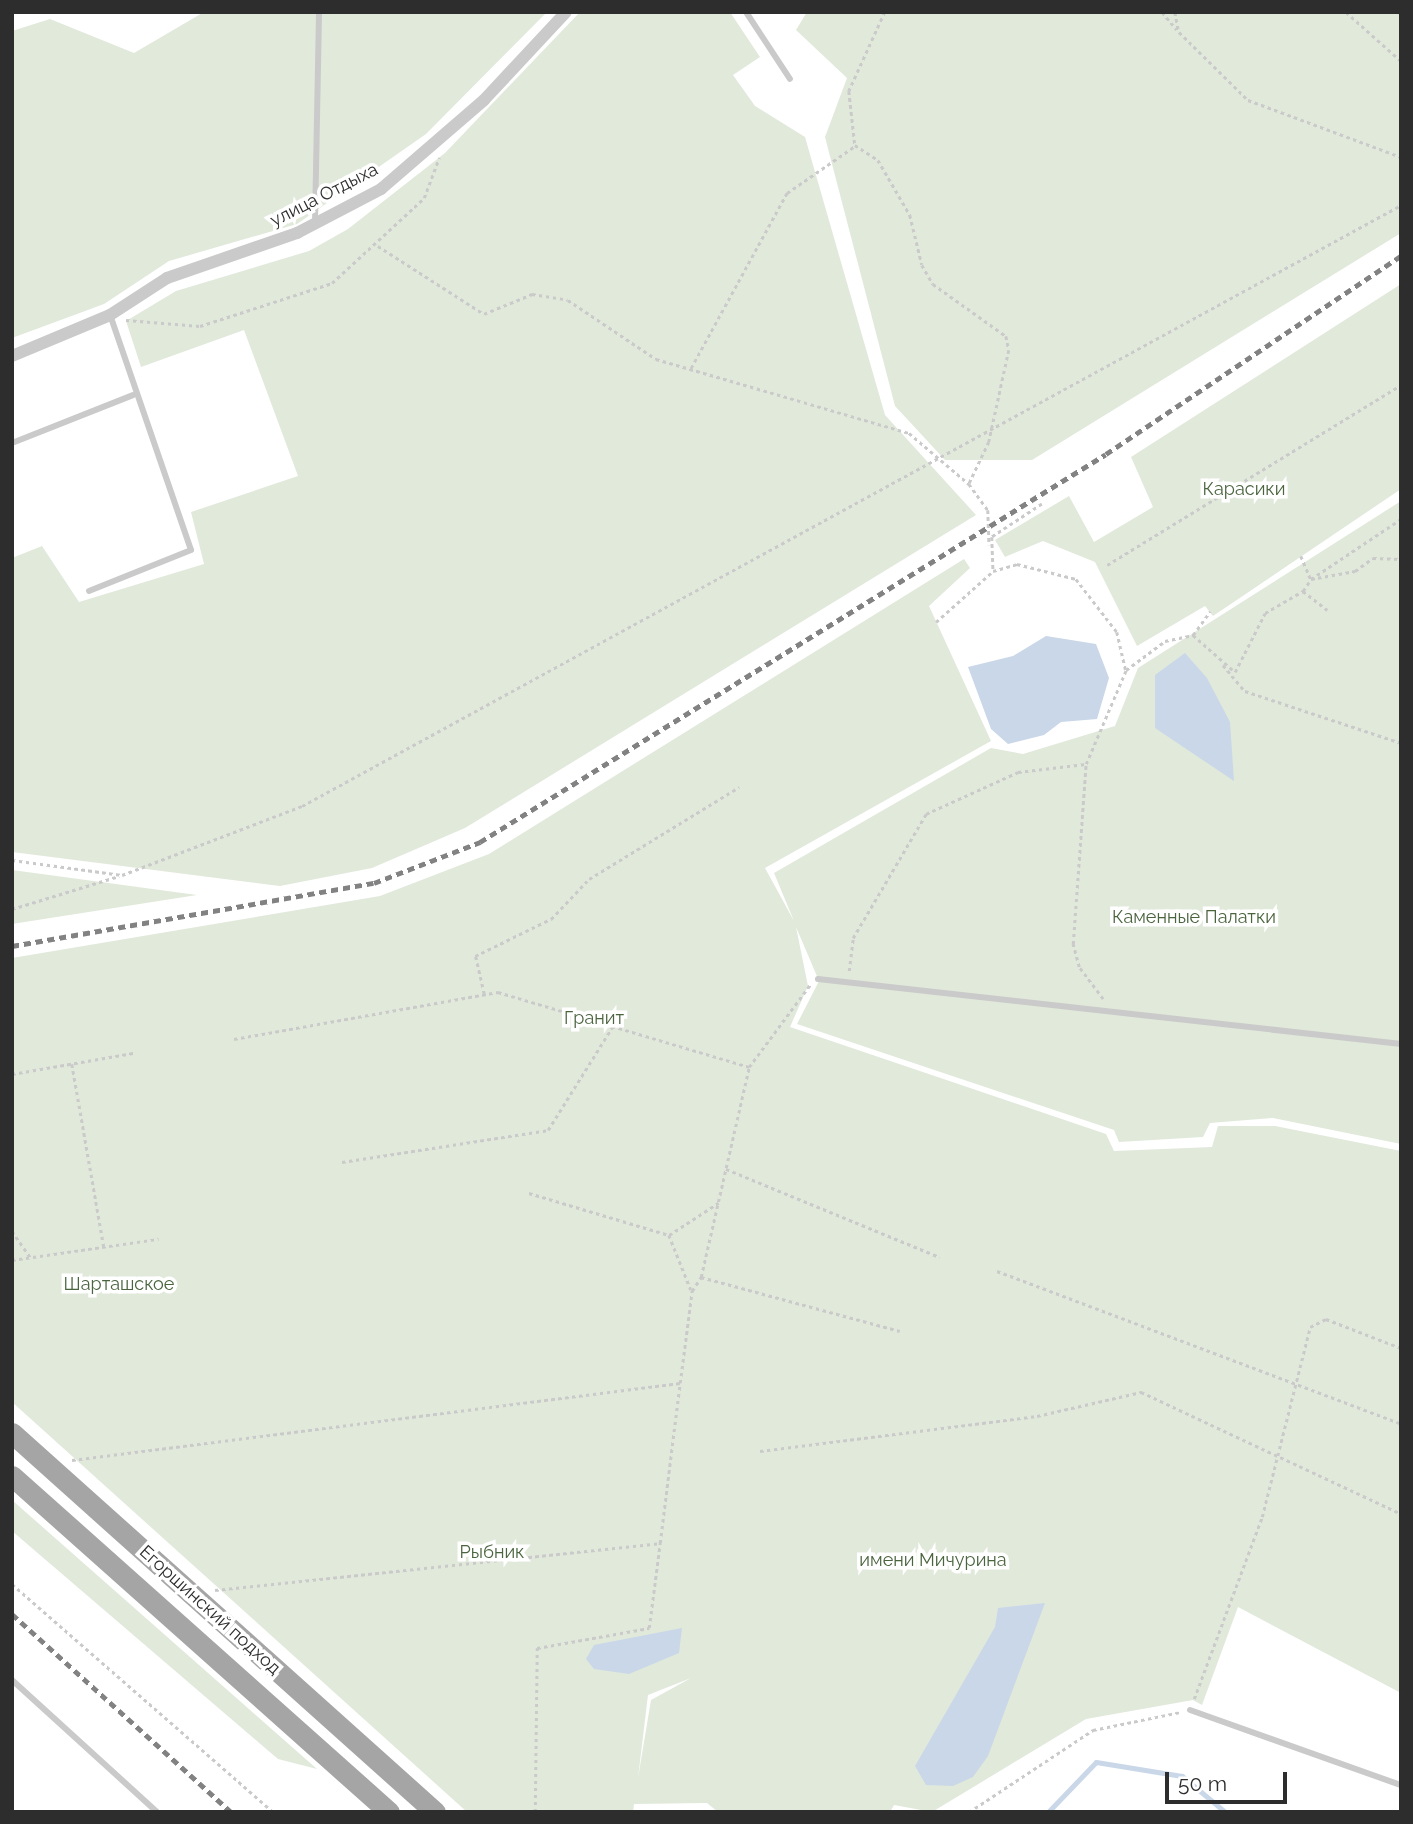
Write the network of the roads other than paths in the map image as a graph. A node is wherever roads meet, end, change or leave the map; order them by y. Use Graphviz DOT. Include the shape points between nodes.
graph roads {
  1 [pos="319,12"];
  2 [pos="566,12"];
  3 [pos="746,12"];
  4 [pos="790,79"];
  5 [pos="315,222"];
  6 [pos="110,316"];
  7 [pos="12,356"];
  8 [pos="133,395"];
  9 [pos="12,443"];
  10 [pos="89,591"];
  11 [pos="818,979"];
  12 [pos="1401,1044"];
  13 [pos="12,1433"];
  14 [pos="12,1476"];
  15 [pos="12,1680"];
  16 [pos="1190,1710"];
  17 [pos="1401,1785"];
  18 [pos="408,1787"];
  19 [pos="388,1811"];
  20 [pos="157,1812"];
  21 [pos="435,1812"];
  1 -- 5 [label="lane"];
  2 -- 5 [label="street, улица Отдыха" via="449,132 381,189"];
  3 -- 4 [label="lane"];
  5 -- 6 [label="street, улица Отдыха" via="167,278"];
  6 -- 7 [label="street, улица Отдыха"];
  6 -- 8 [label="lane"];
  8 -- 9 [label="lane"];
  8 -- 10 [label="lane" via="191,550"];
  11 -- 12 [label="lane"];
  13 -- 18 [label="main road, Егоршинский подход"];
  14 -- 19 [label="main road, Егоршинский подход"];
  15 -- 20 [label="lane"];
  16 -- 17 [label="lane"];
  18 -- 19 [label="main road, Егоршинский подход" via="393,1791"];
  18 -- 21 [label="main road, Егоршинский подход"];
}
